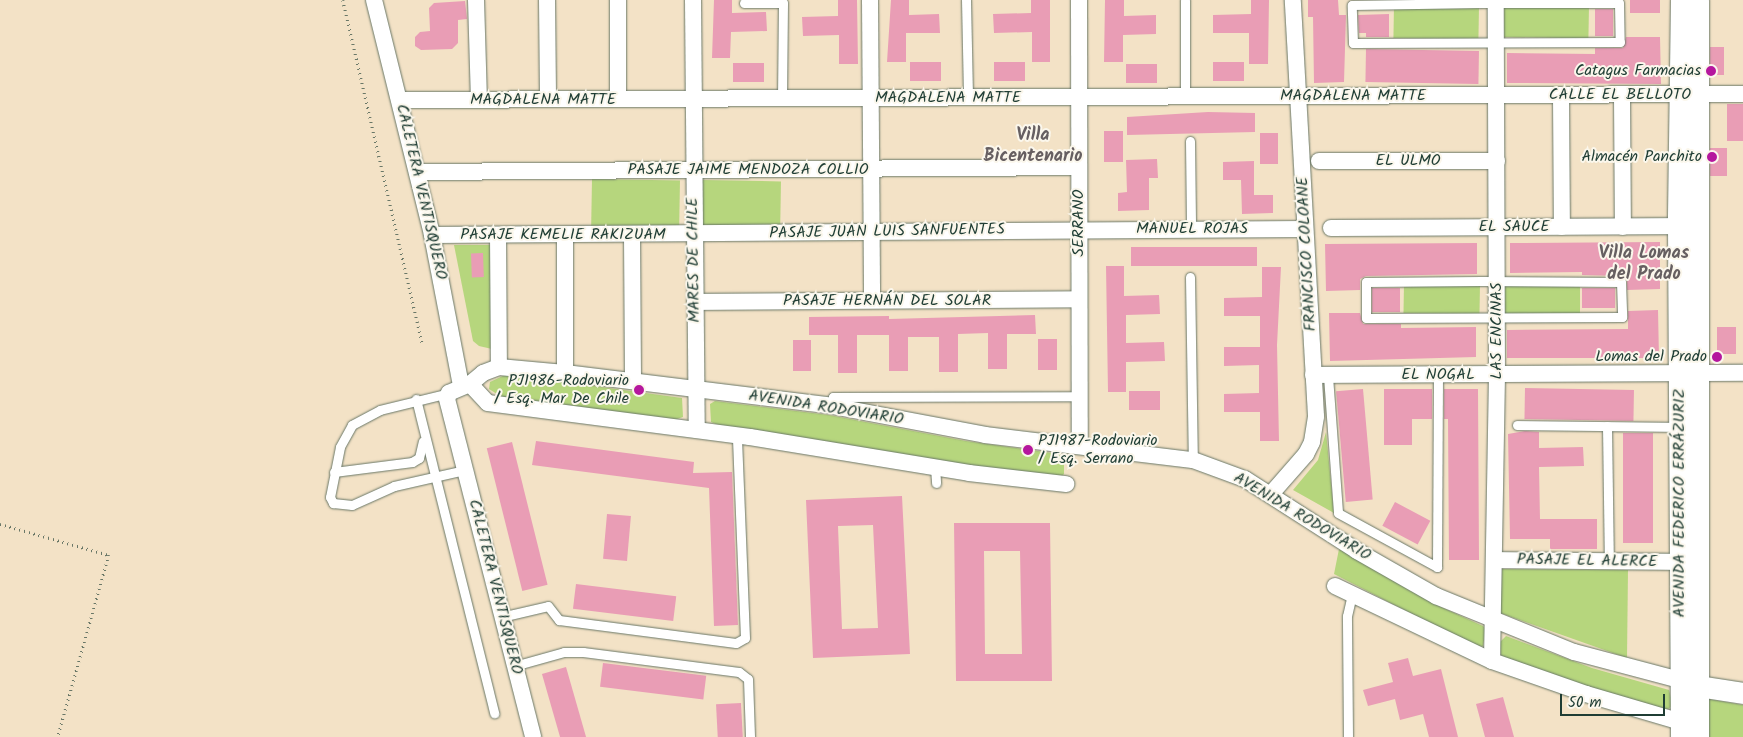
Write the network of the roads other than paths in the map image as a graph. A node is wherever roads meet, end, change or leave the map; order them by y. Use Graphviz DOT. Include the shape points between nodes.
graph roads {
  1 [pos="374,0"];
  2 [pos="476,0"];
  3 [pos="547,0"];
  4 [pos="618,0"];
  5 [pos="693,0"];
  6 [pos="870,0"];
  7 [pos="966,0"];
  8 [pos="1079,0"];
  9 [pos="1185,0"];
  10 [pos="1293,0"];
  11 [pos="1681,0"];
  12 [pos="1698,0"];
  13 [pos="1496,1"];
  14 [pos="744,3"];
  15 [pos="1496,43"];
  16 [pos="1743,94"];
  17 [pos="1496,95"];
  18 [pos="1688,95"];
  19 [pos="1297,96"];
  20 [pos="1560,96"];
  21 [pos="1622,96"];
  22 [pos="1185,97"];
  23 [pos="870,98"];
  24 [pos="968,98"];
  25 [pos="1079,98"];
  26 [pos="694,99"];
  27 [pos="782,99"];
  28 [pos="400,100"];
  29 [pos="479,100"];
  30 [pos="548,100"];
  31 [pos="618,100"];
  32 [pos="1190,142"];
  33 [pos="1319,161"];
  34 [pos="1496,161"];
  35 [pos="1079,168"];
  36 [pos="870,170"];
  37 [pos="693,171"];
  38 [pos="417,172"];
  39 [pos="1688,226"];
  40 [pos="1562,227"];
  41 [pos="1623,227"];
  42 [pos="1331,228"];
  43 [pos="1497,228"];
  44 [pos="1080,229"];
  45 [pos="1191,229"];
  46 [pos="1306,229"];
  47 [pos="872,232"];
  48 [pos="632,234"];
  49 [pos="694,234"];
  50 [pos="432,235"];
  51 [pos="565,235"];
  52 [pos="498,236"];
  53 [pos="1190,277"];
  54 [pos="1497,280"];
  55 [pos="872,300"];
  56 [pos="1079,300"];
  57 [pos="695,302"];
  58 [pos="1497,317"];
  59 [pos="499,366"];
  60 [pos="565,373"];
  61 [pos="1688,373"];
  62 [pos="1743,373"];
  63 [pos="1321,375"];
  64 [pos="1438,375"];
  65 [pos="1497,375"];
  66 [pos="633,381"];
  67 [pos="460,388"];
  68 [pos="696,389"];
  69 [pos="1080,396"];
  70 [pos="416,399"];
  71 [pos="832,406"];
  72 [pos="422,424"];
  73 [pos="1517,425"];
  74 [pos="1607,426"];
  75 [pos="1680,427"];
  76 [pos="697,430"];
  77 [pos="737,436"];
  78 [pos="1080,446"];
  79 [pos="1193,460"];
  80 [pos="465,470"];
  81 [pos="334,472"];
  82 [pos="435,476"];
  83 [pos="1066,484"];
  84 [pos="1271,494"];
  85 [pos="1494,560"];
  86 [pos="1609,562"];
  87 [pos="1681,562"];
  88 [pos="1335,586"];
  89 [pos="1352,594"];
  90 [pos="501,617"];
  91 [pos="1493,621"];
  92 [pos="1492,661"];
  93 [pos="514,666"];
  94 [pos="1690,683"];
  95 [pos="1743,693"];
  96 [pos="494,713"];
  97 [pos="1690,731"];
  98 [pos="533,737"];
  99 [pos="750,737"];
  100 [pos="1348,737"];
  1 -- 28 [label="street, CALETERA VENTISQUERO"];
  2 -- 29 [label="street"];
  3 -- 30 [label="street"];
  4 -- 31 [label="street"];
  5 -- 26 [label="street, MARES DE CHILE"];
  6 -- 23 [label="street"];
  7 -- 24 [label="lane"];
  8 -- 25 [label="street, SERRANO"];
  9 -- 22 [label="lane"];
  10 -- 19 [label="street, FRANCISCO COLOANE"];
  11 -- 18 [label="street, AVENIDA FEDERICO ERRÁZURIZ"];
  12 -- 18 [label="street, AVENIDA FEDERICO ERRÁZURIZ"];
  13 -- 15 [label="street, LAS ENCINAS"];
  13 -- 15 [label="lane" via="1619,3 1620,42"];
  13 -- 15 [label="lane" via="1352,5 1353,43"];
  14 -- 27 [label="lane" via="783,3"];
  15 -- 17 [label="street, LAS ENCINAS"];
  16 -- 18 [label="street, CALLE EL BELLOTO"];
  17 -- 19 [label="street, MAGDALENA MATTE"];
  17 -- 20 [label="street, CALLE EL BELLOTO"];
  17 -- 34 [label="street, LAS ENCINAS"];
  18 -- 21 [label="street, CALLE EL BELLOTO"];
  18 -- 39 [label="street, AVENIDA FEDERICO ERRÁZURIZ"];
  19 -- 22 [label="street, MAGDALENA MATTE"];
  19 -- 46 [label="street, FRANCISCO COLOANE"];
  20 -- 21 [label="street, CALLE EL BELLOTO"];
  20 -- 40 [label="street"];
  21 -- 41 [label="street"];
  22 -- 25 [label="street, MAGDALENA MATTE"];
  23 -- 24 [label="street, MAGDALENA MATTE"];
  23 -- 27 [label="street, MAGDALENA MATTE"];
  23 -- 36 [label="street"];
  24 -- 25 [label="street, MAGDALENA MATTE"];
  25 -- 35 [label="street, SERRANO"];
  26 -- 27 [label="street, MAGDALENA MATTE"];
  26 -- 31 [label="street, MAGDALENA MATTE"];
  26 -- 37 [label="street, MARES DE CHILE"];
  28 -- 29 [label="street, MAGDALENA MATTE"];
  28 -- 38 [label="street, CALETERA VENTISQUERO"];
  29 -- 30 [label="street, MAGDALENA MATTE"];
  30 -- 31 [label="street, MAGDALENA MATTE"];
  32 -- 45 [label="lane"];
  33 -- 34 [label="street, EL ULMO"];
  34 -- 43 [label="street, LAS ENCINAS"];
  35 -- 36 [label="street, PASAJE JAIME MENDOZA COLLIO"];
  35 -- 44 [label="street, SERRANO"];
  36 -- 37 [label="street, PASAJE JAIME MENDOZA COLLIO"];
  36 -- 47 [label="street"];
  37 -- 38 [label="street, PASAJE JAIME MENDOZA COLLIO"];
  37 -- 49 [label="street, MARES DE CHILE"];
  38 -- 50 [label="street, CALETERA VENTISQUERO"];
  39 -- 41 [label="street, EL SAUCE"];
  39 -- 61 [label="street, AVENIDA FEDERICO ERRÁZURIZ"];
  40 -- 41 [label="street, EL SAUCE"];
  40 -- 43 [label="street, EL SAUCE"];
  42 -- 43 [label="street, EL SAUCE"];
  43 -- 54 [label="street, LAS ENCINAS"];
  44 -- 45 [label="street, MANUEL ROJAS"];
  44 -- 47 [label="street, PASAJE JUAN LUIS SANFUENTES"];
  44 -- 56 [label="street, SERRANO"];
  45 -- 46 [label="street, MANUEL ROJAS"];
  46 -- 63 [label="street, FRANCISCO COLOANE"];
  47 -- 49 [label="street, PASAJE JUAN LUIS SANFUENTES"];
  47 -- 55 [label="street"];
  48 -- 49 [label="street, PASAJE KEMELIE RAKIZUAM"];
  48 -- 51 [label="street, PASAJE KEMELIE RAKIZUAM"];
  48 -- 66 [label="street"];
  49 -- 57 [label="street, MARES DE CHILE"];
  50 -- 52 [label="street, PASAJE KEMELIE RAKIZUAM"];
  50 -- 67 [label="street, CALETERA VENTISQUERO"];
  51 -- 52 [label="street, PASAJE KEMELIE RAKIZUAM"];
  51 -- 60 [label="street"];
  52 -- 59 [label="street"];
  53 -- 79 [label="lane"];
  54 -- 58 [label="street, LAS ENCINAS"];
  54 -- 58 [label="lane" via="1621,282 1622,317"];
  54 -- 58 [label="lane" via="1366,282 1366,318"];
  55 -- 56 [label="street, PASAJE HERNÁN DEL SOLAR"];
  55 -- 57 [label="street, PASAJE HERNÁN DEL SOLAR"];
  56 -- 69 [label="street, SERRANO"];
  57 -- 68 [label="street, MARES DE CHILE"];
  58 -- 65 [label="street, LAS ENCINAS"];
  59 -- 60 [label="street, AVENIDA RODOVIARIO"];
  59 -- 67 [label="street"];
  60 -- 66 [label="street, AVENIDA RODOVIARIO"];
  61 -- 62 [label="street, EL NOGAL"];
  61 -- 65 [label="street, EL NOGAL"];
  61 -- 75 [label="street, AVENIDA FEDERICO ERRÁZURIZ"];
  61 -- 94 [label="street, AVENIDA FEDERICO ERRÁZURIZ"];
  63 -- 64 [label="street, EL NOGAL"];
  63 -- 64 [label="lane" via="1338,513 1437,567"];
  63 -- 84 [label="street, FRANCISCO COLOANE" via="1312,442 1298,464"];
  64 -- 65 [label="street, EL NOGAL"];
  65 -- 85 [label="street, LAS ENCINAS"];
  66 -- 68 [label="street, AVENIDA RODOVIARIO"];
  67 -- 70 [label="lane"];
  67 -- 76 [label="street" via="488,404"];
  67 -- 80 [label="street, CALETERA VENTISQUERO" via="447,399"];
  68 -- 71 [label="street, AVENIDA RODOVIARIO"];
  68 -- 76 [label="street, MARES DE CHILE"];
  69 -- 71 [label="lane" via="833,397"];
  69 -- 78 [label="street, SERRANO"];
  70 -- 72 [label="lane"];
  70 -- 81 [label="lane" via="380,410 352,425 340,447"];
  71 -- 78 [label="street, AVENIDA RODOVIARIO" via="950,430"];
  72 -- 81 [label="lane" via="423,449 419,458 412,462"];
  72 -- 82 [label="lane"];
  73 -- 74 [label="lane"];
  74 -- 75 [label="lane"];
  74 -- 86 [label="lane"];
  75 -- 87 [label="street, AVENIDA FEDERICO ERRÁZURIZ"];
  76 -- 77 [label="street"];
  77 -- 83 [label="street" via="935,475"];
  77 -- 90 [label="lane" via="745,638 736,643 559,620 548,606"];
  78 -- 79 [label="street, AVENIDA RODOVIARIO"];
  79 -- 84 [label="street, AVENIDA RODOVIARIO" via="1237,476"];
  80 -- 82 [label="lane"];
  80 -- 90 [label="street, CALETERA VENTISQUERO"];
  81 -- 82 [label="lane" via="330,497 333,504 343,506 394,486"];
  82 -- 96 [label="lane"];
  84 -- 91 [label="street, AVENIDA RODOVIARIO" via="1357,551 1436,596"];
  85 -- 86 [label="street, PASAJE EL ALERCE"];
  85 -- 91 [label="street, LAS ENCINAS"];
  86 -- 87 [label="street, PASAJE EL ALERCE"];
  87 -- 94 [label="street, AVENIDA FEDERICO ERRÁZURIZ"];
  88 -- 89 [label="street"];
  89 -- 92 [label="street"];
  89 -- 100 [label="lane" via="1347,616"];
  90 -- 93 [label="street, CALETERA VENTISQUERO"];
  91 -- 92 [label="street, LAS ENCINAS"];
  91 -- 94 [label="street, AVENIDA RODOVIARIO" via="1574,652"];
  92 -- 97 [label="street"];
  93 -- 98 [label="street, CALETERA VENTISQUERO"];
  93 -- 99 [label="lane" via="564,652 583,652 739,672 748,679"];
  94 -- 95 [label="street, AVENIDA RODOVIARIO"];
  94 -- 97 [label="street, AVENIDA FEDERICO ERRÁZURIZ"];
}
